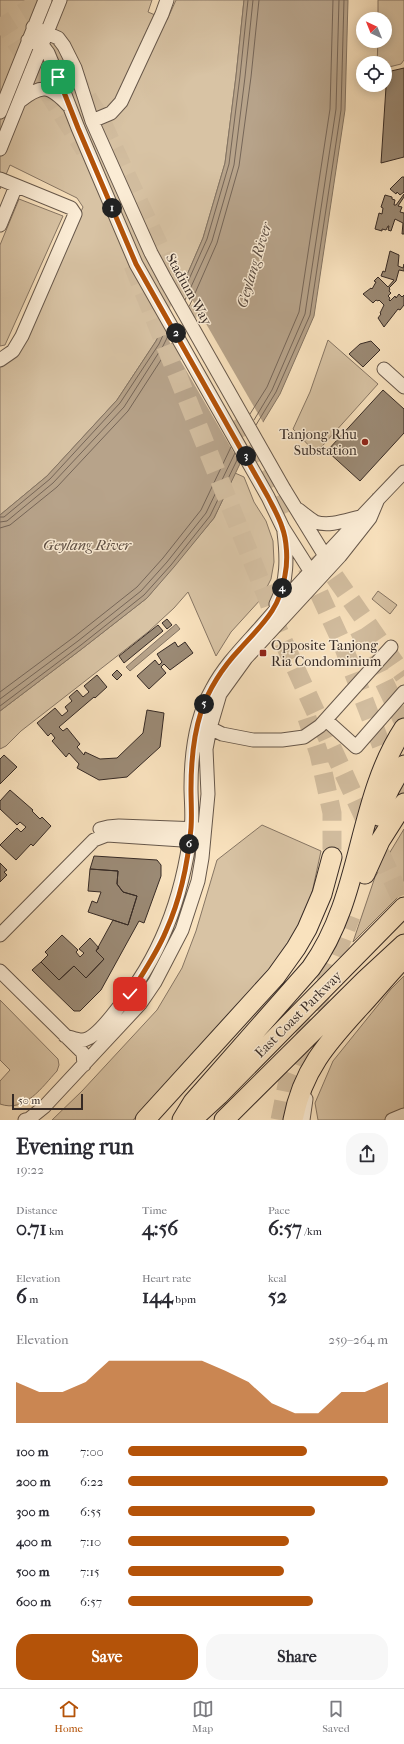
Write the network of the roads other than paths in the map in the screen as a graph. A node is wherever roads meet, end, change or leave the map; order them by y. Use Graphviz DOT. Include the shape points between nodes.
graph roads {
  1 [pos="45,0"];
  2 [pos="60,0"];
  3 [pos="167,0"];
  4 [pos="33,27"];
  5 [pos="47,33"];
  6 [pos="28,40"];
  7 [pos="42,46"];
  8 [pos="20,101"];
  9 [pos="69,106"];
  10 [pos="0,112"];
  11 [pos="92,122"];
  12 [pos="0,149"];
  13 [pos="0,179"];
  14 [pos="16,186"];
  15 [pos="0,225"];
  16 [pos="0,360"];
  17 [pos="384,369"];
  18 [pos="404,387"];
  19 [pos="404,472"];
  20 [pos="378,499"];
  21 [pos="296,508"];
  22 [pos="360,517"];
  23 [pos="283,528"];
  24 [pos="328,562"];
  25 [pos="314,576"];
  26 [pos="271,614"];
  27 [pos="392,647"];
  28 [pos="404,692"];
  29 [pos="326,720"];
  30 [pos="210,728"];
  31 [pos="404,728"];
  32 [pos="404,765"];
  33 [pos="404,803"];
  34 [pos="191,813"];
  35 [pos="177,828"];
  36 [pos="108,831"];
  37 [pos="190,834"];
  38 [pos="204,836"];
  39 [pos="332,857"];
  40 [pos="365,874"];
  41 [pos="404,907"];
  42 [pos="352,916"];
  43 [pos="0,923"];
  44 [pos="0,935"];
  45 [pos="404,944"];
  46 [pos="404,958"];
  47 [pos="0,972"];
  48 [pos="65,1036"];
  49 [pos="325,1046"];
  50 [pos="84,1065"];
  51 [pos="404,1115"];
  52 [pos="25,1120"];
  53 [pos="145,1120"];
  54 [pos="182,1120"];
  55 [pos="191,1120"];
  56 [pos="224,1120"];
  57 [pos="293,1120"];
  58 [pos="303,1120"];
  59 [pos="392,1120"];
  1 -- 4 [label="street"];
  2 -- 5 [label="street"];
  3 -- 11 [label="street" via="121,102 111,113"];
  4 -- 5 [label="street, Stadium Way"];
  4 -- 6 [label="street"];
  5 -- 7 [label="street"];
  5 -- 11 [label="street, Stadium Way" via="58,38 64,46 75,68"];
  6 -- 7 [label="street"];
  6 -- 10 [label="street"];
  7 -- 8 [label="street"];
  7 -- 9 [label="street" via="48,53"];
  8 -- 9 [label="street" via="34,90 47,90 57,94"];
  8 -- 12 [label="street"];
  9 -- 23 [label="street" via="136,264"];
  11 -- 21 [label="street, Stadium Way, bridge" via="166,281"];
  13 -- 14 [label="street"];
  14 -- 15 [label="street"];
  14 -- 16 [label="street" via="70,208 75,214 22,336 12,351"];
  17 -- 18 [label="street"];
  19 -- 20 [label="street"];
  20 -- 22 [label="street"];
  20 -- 24 [label="street" via="370,518"];
  21 -- 22 [label="street" via="315,522 327,523"];
  21 -- 24 [label="street, Stadium Way"];
  22 -- 24 [label="street"];
  23 -- 25 [label="street"];
  23 -- 26 [label="street" via="287,556 285,575 279,599"];
  24 -- 25 [label="street"];
  25 -- 26 [label="street"];
  25 -- 30 [label="street" via="232,676 220,694"];
  26 -- 34 [label="street" via="224,670 211,689 202,711 194,738"];
  27 -- 29 [label="street"];
  28 -- 29 [label="street" via="356,747"];
  29 -- 30 [label="street" via="304,737 282,740 253,740 222,734"];
  30 -- 38 [label="street" via="206,749 208,794"];
  31 -- 54 [label="highway" via="376,783 344,904 321,954 193,1102"];
  32 -- 40 [label="highway" via="383,801"];
  33 -- 40 [label="highway" via="380,841"];
  34 -- 35 [label="street" via="188,820"];
  34 -- 37 [label="street"];
  35 -- 36 [label="street"];
  35 -- 37 [label="street"];
  36 -- 37 [label="street"];
  36 -- 43 [label="street" via="91,832 73,846"];
  36 -- 44 [label="street" via="78,855"];
  37 -- 38 [label="street"];
  37 -- 48 [label="street" via="182,879 167,931 151,961 130,994 93,1035 83,1040"];
  38 -- 50 [label="street" via="198,881 182,930 172,950 140,1004"];
  39 -- 53 [label="highway" via="322,894 296,948 276,976"];
  40 -- 42 [label="highway"];
  41 -- 55 [label="highway, East Coast Parkway"];
  45 -- 56 [label="highway, East Coast Parkway"];
  46 -- 49 [label="highway"];
  47 -- 48 [label="street"];
  48 -- 50 [label="street" via="83,1054"];
  49 -- 57 [label="highway" via="310,1070"];
  49 -- 58 [label="street" via="308,1090"];
  50 -- 52 [label="street" via="44,1107"];
  51 -- 59 [label="street"];
}
